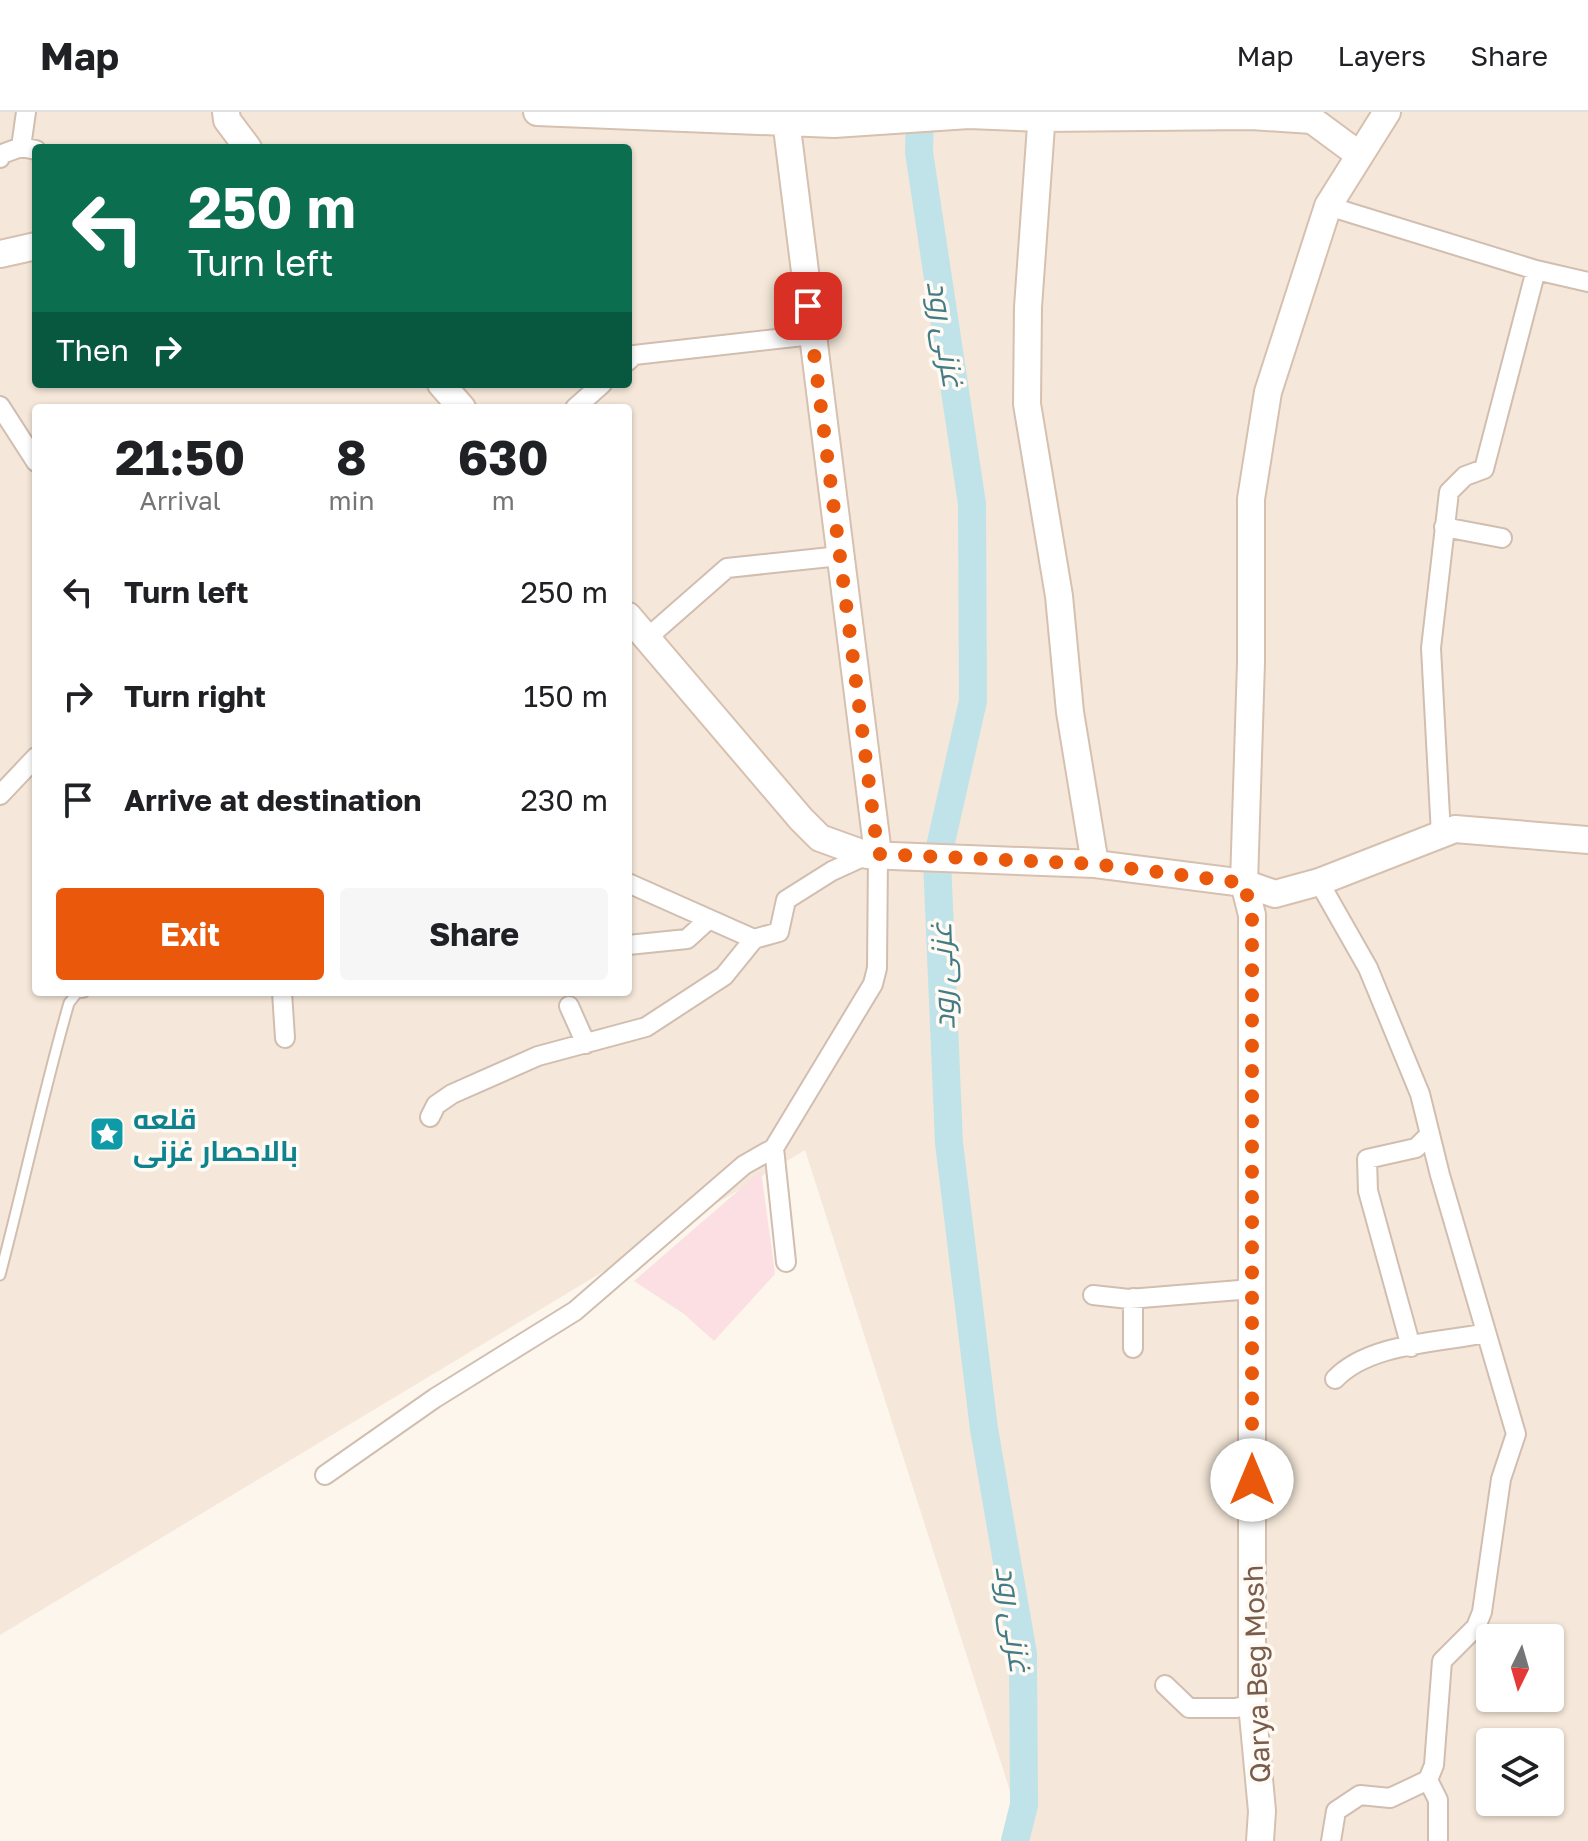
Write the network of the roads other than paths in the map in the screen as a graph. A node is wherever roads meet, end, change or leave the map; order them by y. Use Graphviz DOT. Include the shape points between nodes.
graph roads {
  1 [pos="26,112"];
  2 [pos="226,112"];
  3 [pos="537,112"];
  4 [pos="1387,112"];
  5 [pos="1251,114"];
  6 [pos="1042,115"];
  7 [pos="786,116"];
  8 [pos="245,144"];
  9 [pos="28,148"];
  10 [pos="1358,154"];
  11 [pos="0,158"];
  12 [pos="1328,206"];
  13 [pos="32,247"];
  14 [pos="0,254"];
  15 [pos="1536,270"];
  16 [pos="1588,282"];
  17 [pos="812,335"];
  18 [pos="632,357"];
  19 [pos="444,388"];
  20 [pos="598,388"];
  21 [pos="458,404"];
  22 [pos="580,404"];
  23 [pos="0,406"];
  24 [pos="32,456"];
  25 [pos="1444,527"];
  26 [pos="1502,538"];
  27 [pos="840,556"];
  28 [pos="632,621"];
  29 [pos="646,639"];
  30 [pos="32,761"];
  31 [pos="0,795"];
  32 [pos="1441,835"];
  33 [pos="1588,840"];
  34 [pos="879,855"];
  35 [pos="1095,864"];
  36 [pos="1319,882"];
  37 [pos="1244,883"];
  38 [pos="632,885"];
  39 [pos="709,919"];
  40 [pos="754,939"];
  41 [pos="632,945"];
  42 [pos="75,996"];
  43 [pos="282,996"];
  44 [pos="569,1006"];
  45 [pos="285,1038"];
  46 [pos="586,1044"];
  47 [pos="430,1117"];
  48 [pos="1429,1135"];
  49 [pos="774,1148"];
  50 [pos="786,1262"];
  51 [pos="0,1275"];
  52 [pos="1252,1289"];
  53 [pos="1093,1295"];
  54 [pos="1133,1298"];
  55 [pos="1486,1333"];
  56 [pos="1411,1347"];
  57 [pos="1133,1348"];
  58 [pos="1335,1379"];
  59 [pos="325,1475"];
  60 [pos="1165,1685"];
  61 [pos="1252,1704"];
  62 [pos="1428,1780"];
  63 [pos="1260,1841"];
  64 [pos="1331,1841"];
  65 [pos="1438,1841"];
  1 -- 9 [label="street"];
  2 -- 8 [label="street"];
  3 -- 7 [label="street"];
  4 -- 10 [label="street, Qarya Beg Mosh"];
  5 -- 6 [label="street"];
  5 -- 10 [label="street" via="1312,120"];
  6 -- 7 [label="street" via="834,124"];
  6 -- 35 [label="street" via="1028,307 1027,404"];
  7 -- 17 [label="street"];
  9 -- 11 [label="street"];
  10 -- 12 [label="street, Qarya Beg Mosh"];
  12 -- 15 [label="street"];
  12 -- 37 [label="street, Qarya Beg Mosh" via="1268,392 1251,499"];
  13 -- 14 [label="street"];
  15 -- 16 [label="street"];
  15 -- 25 [label="street" via="1484,469 1465,476 1449,492"];
  17 -- 18 [label="street"];
  17 -- 27 [label="street"];
  19 -- 21 [label="street"];
  20 -- 22 [label="street"];
  23 -- 24 [label="street"];
  25 -- 26 [label="street"];
  25 -- 32 [label="street" via="1431,648"];
  27 -- 29 [label="street" via="727,568"];
  27 -- 34 [label="street"];
  28 -- 29 [label="street"];
  29 -- 34 [label="street" via="810,829 820,838"];
  30 -- 31 [label="street"];
  32 -- 33 [label="street" via="1455,829"];
  32 -- 36 [label="street"];
  34 -- 35 [label="street"];
  34 -- 40 [label="street" via="832,871 786,900 779,932"];
  34 -- 49 [label="street" via="873,984"];
  35 -- 37 [label="street"];
  36 -- 37 [label="street" via="1275,894"];
  36 -- 48 [label="street" via="1368,968 1420,1094"];
  37 -- 52 [label="street, Qarya Beg Mosh" via="1252,915"];
  38 -- 39 [label="street"];
  39 -- 40 [label="street"];
  39 -- 41 [label="street" via="687,939"];
  40 -- 46 [label="street" via="724,976 646,1027"];
  42 -- 51 [label="lane" via="42,1097"];
  43 -- 45 [label="street"];
  44 -- 46 [label="street"];
  46 -- 47 [label="street" via="538,1056 452,1094"];
  48 -- 55 [label="street"];
  48 -- 56 [label="street" via="1416,1148 1367,1159 1368,1191"];
  49 -- 50 [label="street"];
  49 -- 59 [label="street" via="744,1165 575,1311 435,1398"];
  52 -- 54 [label="street"];
  52 -- 61 [label="street, Qarya Beg Mosh"];
  53 -- 54 [label="street"];
  54 -- 57 [label="street"];
  55 -- 56 [label="street"];
  55 -- 62 [label="street" via="1516,1434 1501,1479 1482,1612 1476,1627 1442,1661 1434,1765"];
  56 -- 58 [label="street" via="1350,1363"];
  60 -- 61 [label="street" via="1189,1708"];
  61 -- 63 [label="street, Qarya Beg Mosh"];
  62 -- 64 [label="street" via="1390,1798 1360,1795 1336,1811"];
  62 -- 65 [label="street" via="1438,1800"];
}
